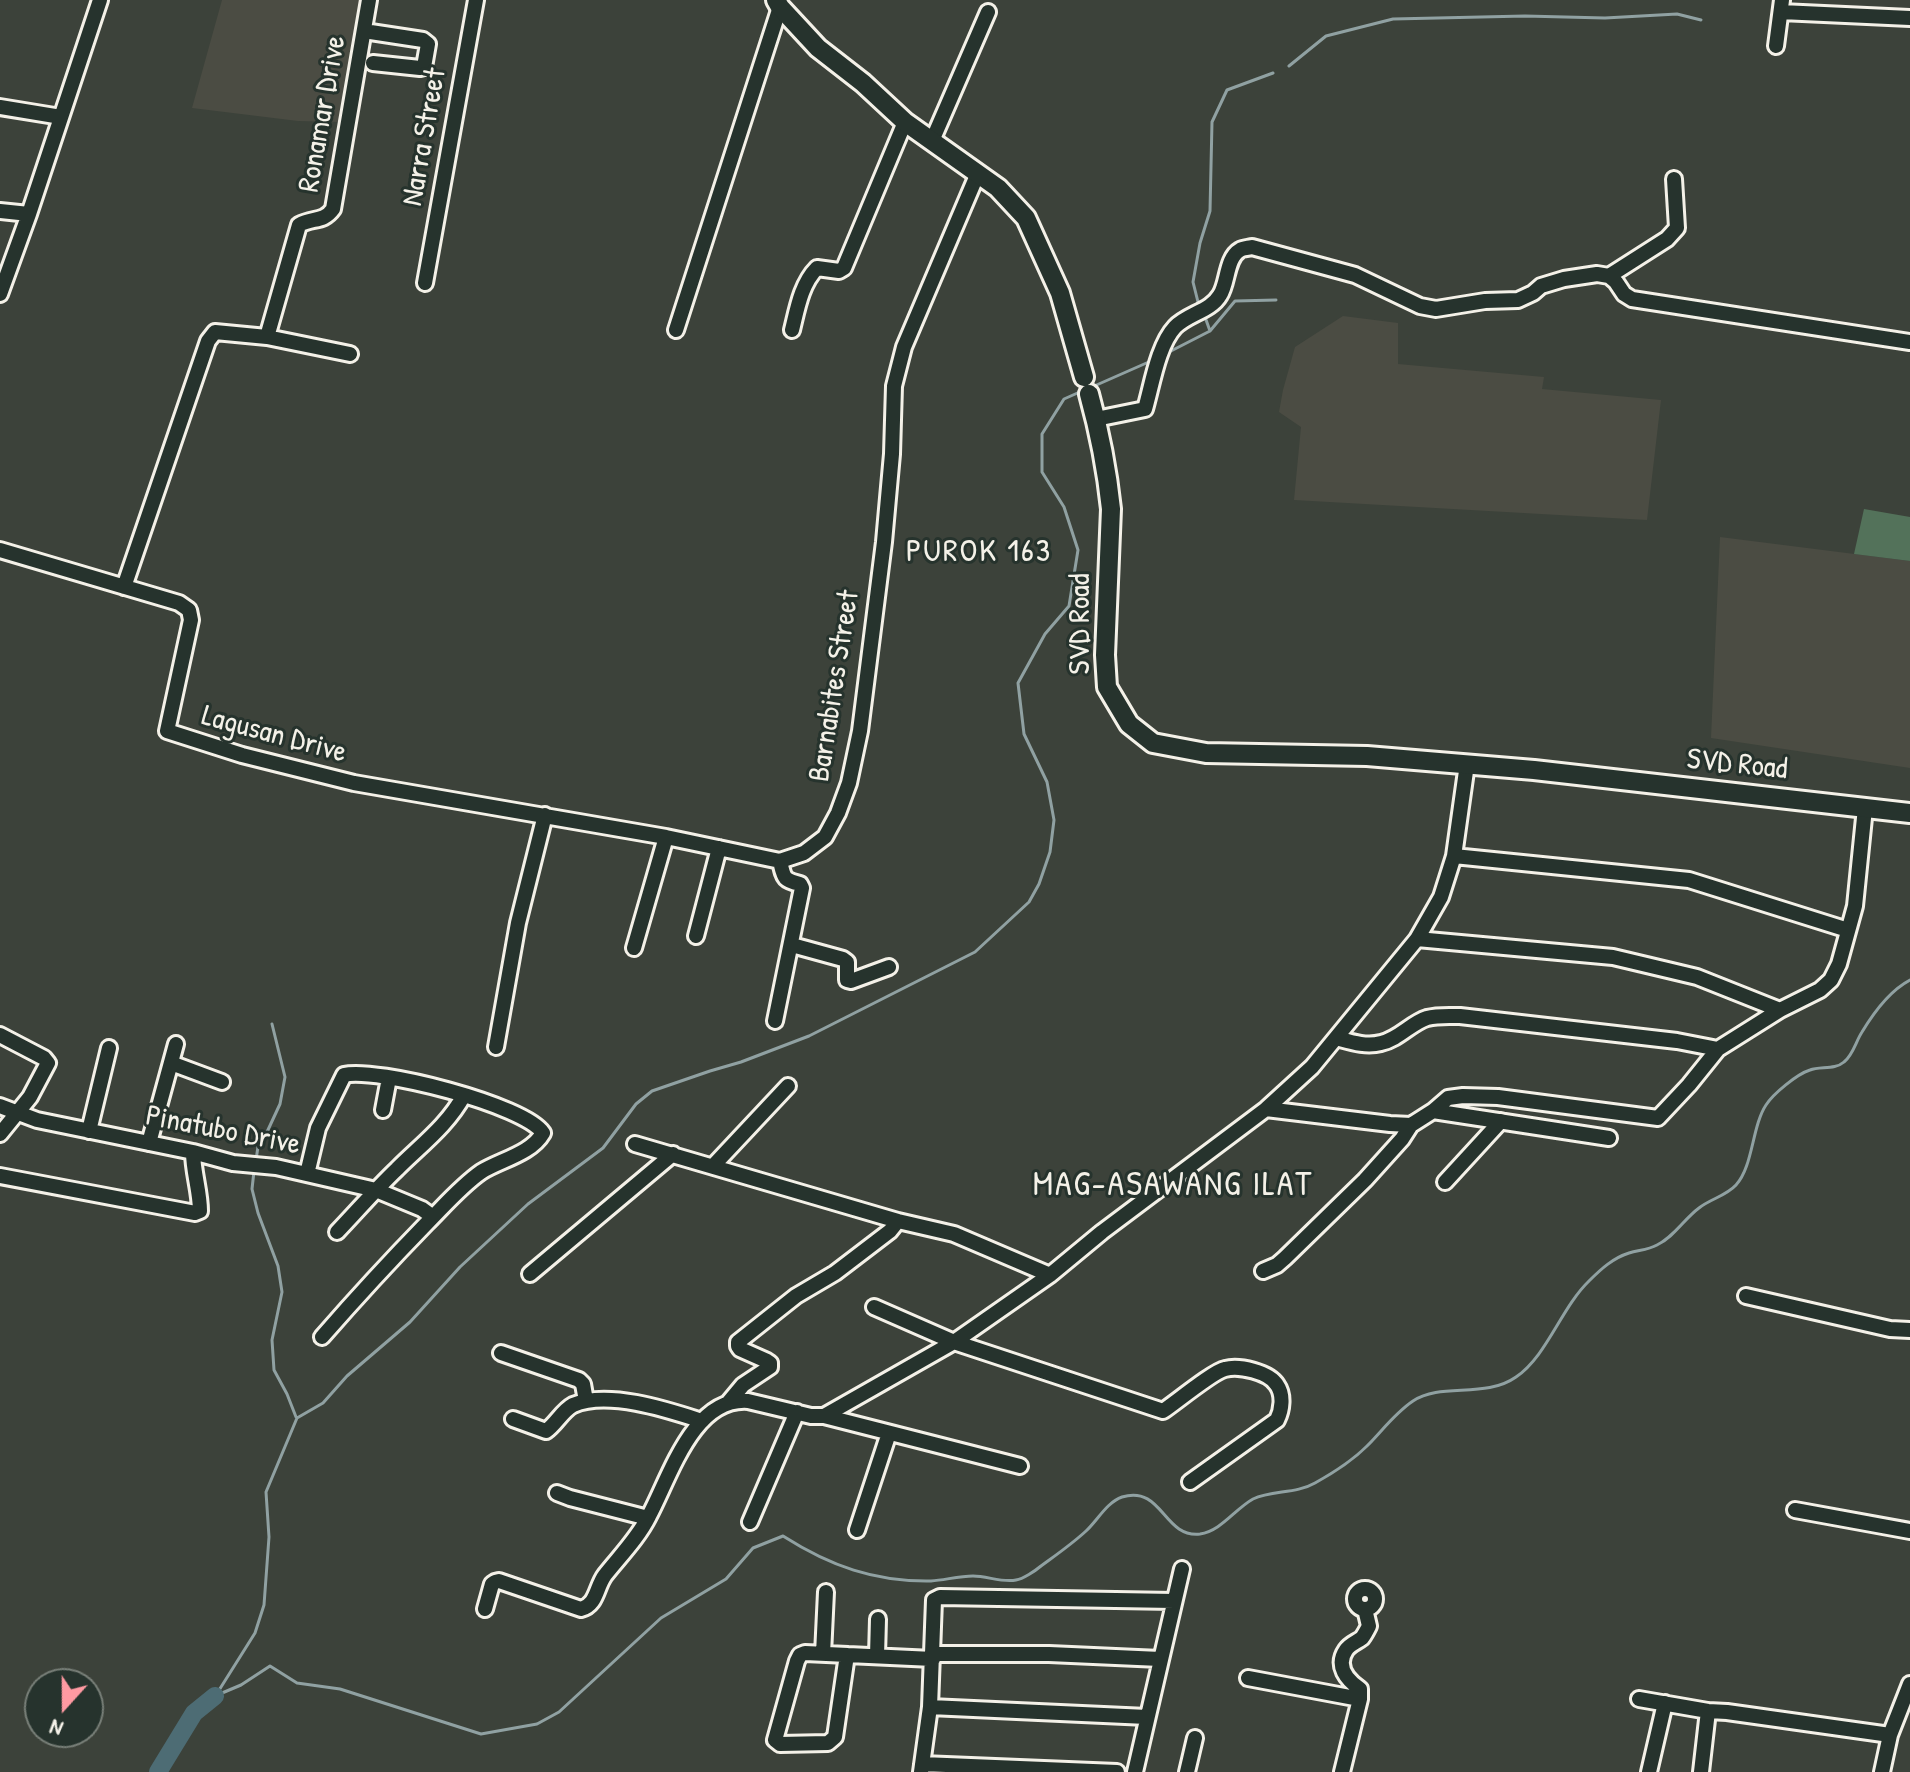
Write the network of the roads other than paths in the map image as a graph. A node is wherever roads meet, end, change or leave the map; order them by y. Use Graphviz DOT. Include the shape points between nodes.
graph roads {
  1 [pos="100,0"];
  2 [pos="369,0"];
  3 [pos="476,0"];
  4 [pos="778,3"];
  5 [pos="1781,6"];
  6 [pos="1840,7"];
  7 [pos="988,12"];
  8 [pos="1910,18"];
  9 [pos="364,31"];
  10 [pos="1776,46"];
  11 [pos="373,63"];
  12 [pos="0,107"];
  13 [pos="61,117"];
  14 [pos="905,122"];
  15 [pos="932,141"];
  16 [pos="978,173"];
  17 [pos="1674,179"];
  18 [pos="0,211"];
  19 [pos="29,214"];
  20 [pos="1609,276"];
  21 [pos="425,283"];
  22 [pos="0,294"];
  23 [pos="676,330"];
  24 [pos="792,330"];
  25 [pos="267,337"];
  26 [pos="1910,342"];
  27 [pos="350,354"];
  28 [pos="1096,419"];
  29 [pos="0,550"];
  30 [pos="124,587"];
  31 [pos="1467,764"];
  32 [pos="1865,808"];
  33 [pos="1910,813"];
  34 [pos="545,815"];
  35 [pos="666,837"];
  36 [pos="719,848"];
  37 [pos="1454,856"];
  38 [pos="780,861"];
  39 [pos="1848,930"];
  40 [pos="696,936"];
  41 [pos="1417,939"];
  42 [pos="792,945"];
  43 [pos="634,948"];
  44 [pos="889,967"];
  45 [pos="1780,1010"];
  46 [pos="775,1021"];
  47 [pos="0,1035"];
  48 [pos="1336,1038"];
  49 [pos="176,1044"];
  50 [pos="496,1047"];
  51 [pos="109,1048"];
  52 [pos="1718,1049"];
  53 [pos="171,1063"];
  54 [pos="389,1078"];
  55 [pos="222,1082"];
  56 [pos="788,1086"];
  57 [pos="464,1095"];
  58 [pos="0,1106"];
  59 [pos="1266,1109"];
  60 [pos="383,1110"];
  61 [pos="1433,1111"];
  62 [pos="17,1114"];
  63 [pos="1501,1121"];
  64 [pos="1411,1125"];
  65 [pos="89,1131"];
  66 [pos="0,1134"];
  67 [pos="1609,1138"];
  68 [pos="149,1143"];
  69 [pos="635,1144"];
  70 [pos="193,1152"];
  71 [pos="673,1154"];
  72 [pos="713,1166"];
  73 [pos="307,1174"];
  74 [pos="0,1176"];
  75 [pos="1445,1182"];
  76 [pos="376,1190"];
  77 [pos="433,1217"];
  78 [pos="898,1221"];
  79 [pos="337,1232"];
  80 [pos="1263,1271"];
  81 [pos="530,1274"];
  82 [pos="1050,1275"];
  83 [pos="1746,1296"];
  84 [pos="874,1307"];
  85 [pos="1910,1330"];
  86 [pos="322,1337"];
  87 [pos="954,1342"];
  88 [pos="501,1353"];
  89 [pos="586,1401"];
  90 [pos="728,1403"];
  91 [pos="797,1412"];
  92 [pos="824,1416"];
  93 [pos="513,1419"];
  94 [pos="702,1421"];
  95 [pos="889,1433"];
  96 [pos="1020,1466"];
  97 [pos="1190,1482"];
  98 [pos="557,1493"];
  99 [pos="1795,1510"];
  100 [pos="648,1518"];
  101 [pos="750,1522"];
  102 [pos="857,1530"];
  103 [pos="1910,1531"];
  104 [pos="1182,1569"];
  105 [pos="826,1592"];
  106 [pos="1174,1601"];
  107 [pos="485,1609"];
  108 [pos="1365,1609"];
  109 [pos="878,1619"];
  110 [pos="823,1654"];
  111 [pos="847,1655"];
  112 [pos="877,1656"];
  113 [pos="933,1656"];
  114 [pos="1160,1659"];
  115 [pos="1248,1678"];
  116 [pos="1910,1684"];
  117 [pos="1360,1699"];
  118 [pos="1639,1699"];
  119 [pos="1665,1703"];
  120 [pos="930,1707"];
  121 [pos="1708,1711"];
  122 [pos="1147,1717"];
  123 [pos="1890,1735"];
  124 [pos="1195,1738"];
  125 [pos="921,1768"];
  126 [pos="1117,1772"];
  127 [pos="1135,1772"];
  128 [pos="1187,1772"];
  129 [pos="1342,1772"];
  130 [pos="1649,1772"];
  131 [pos="1701,1772"];
  132 [pos="1882,1772"];
  1 -- 13 [label="street"];
  2 -- 9 [label="street, Ronamar Drive"];
  3 -- 21 [label="street, Narra Street"];
  4 -- 14 [label="main road, SVD Road" via="818,48"];
  4 -- 23 [label="street"];
  5 -- 6 [label="street"];
  5 -- 10 [label="street"];
  6 -- 8 [label="street"];
  7 -- 15 [label="street"];
  9 -- 11 [label="street" via="428,44 424,67"];
  9 -- 25 [label="street, Ronamar Drive" via="333,209 327,217 299,225"];
  12 -- 13 [label="street"];
  13 -- 19 [label="street"];
  14 -- 15 [label="main road, SVD Road"];
  14 -- 24 [label="street" via="844,268 817,268 812,273"];
  15 -- 16 [label="main road, SVD Road"];
  16 -- 28 [label="main road, SVD Road" via="1026,218 1060,293"];
  16 -- 38 [label="street, Barnabites Street" via="904,347 894,386 884,542 849,783 825,837 804,853"];
  17 -- 20 [label="street" via="1677,228"];
  18 -- 19 [label="street"];
  19 -- 22 [label="street"];
  20 -- 26 [label="street" via="1632,299"];
  20 -- 28 [label="street" via="1564,279 1518,300 1436,309 1355,275 1252,247 1239,250 1216,301 1169,334 1145,409"];
  25 -- 27 [label="street"];
  25 -- 30 [label="street" via="215,332 208,341"];
  28 -- 31 [label="main road, SVD Road" via="1111,509 1107,687 1129,724 1153,743 1206,753"];
  29 -- 30 [label="street, Lagusan Drive"];
  30 -- 34 [label="street, Lagusan Drive" via="189,610 167,731 354,783"];
  31 -- 32 [label="main road, SVD Road"];
  31 -- 37 [label="street"];
  32 -- 33 [label="main road, SVD Road"];
  32 -- 39 [label="street"];
  34 -- 35 [label="street"];
  34 -- 50 [label="street" via="518,923"];
  35 -- 36 [label="street"];
  35 -- 43 [label="street"];
  36 -- 38 [label="street"];
  36 -- 40 [label="street"];
  37 -- 39 [label="street" via="1689,880"];
  37 -- 41 [label="street" via="1441,897"];
  38 -- 42 [label="street" via="783,877 802,888"];
  39 -- 45 [label="street" via="1831,980"];
  41 -- 45 [label="street" via="1613,957 1697,977"];
  41 -- 48 [label="street"];
  42 -- 44 [label="street" via="843,959 851,981"];
  42 -- 46 [label="street"];
  45 -- 52 [label="street"];
  47 -- 62 [label="street" via="48,1063"];
  48 -- 52 [label="street" via="1379,1044 1424,1019 1460,1016"];
  48 -- 59 [label="street"];
  49 -- 53 [label="street"];
  51 -- 65 [label="street"];
  52 -- 61 [label="street" via="1658,1118 1498,1097 1448,1098"];
  53 -- 55 [label="street"];
  53 -- 68 [label="street"];
  54 -- 57 [label="street"];
  54 -- 60 [label="street"];
  54 -- 73 [label="street" via="344,1075 318,1128"];
  56 -- 72 [label="street"];
  57 -- 76 [label="street" via="441,1128"];
  57 -- 77 [label="street" via="543,1133 529,1147 479,1173"];
  58 -- 62 [label="street, Pinatubo Drive"];
  59 -- 64 [label="street"];
  59 -- 82 [label="street"];
  61 -- 63 [label="street"];
  61 -- 64 [label="street"];
  62 -- 65 [label="street, Pinatubo Drive"];
  62 -- 66 [label="street"];
  63 -- 67 [label="street"];
  63 -- 75 [label="street"];
  64 -- 80 [label="street" via="1353,1191 1285,1258"];
  65 -- 68 [label="street, Pinatubo Drive"];
  68 -- 70 [label="street, Pinatubo Drive"];
  69 -- 71 [label="street"];
  70 -- 73 [label="street, Pinatubo Drive"];
  70 -- 74 [label="street" via="200,1197 200,1211 195,1213"];
  71 -- 72 [label="street"];
  71 -- 81 [label="street"];
  72 -- 78 [label="street"];
  73 -- 76 [label="street, Pinatubo Drive"];
  76 -- 77 [label="street, Pinatubo Drive"];
  76 -- 79 [label="street"];
  77 -- 86 [label="street"];
  78 -- 82 [label="street" via="954,1234"];
  78 -- 90 [label="street" via="738,1342 740,1349 770,1367"];
  82 -- 87 [label="street"];
  83 -- 85 [label="street"];
  84 -- 87 [label="street"];
  87 -- 92 [label="street"];
  87 -- 97 [label="street" via="1163,1411 1224,1369 1264,1374 1277,1384 1277,1420"];
  88 -- 89 [label="street" via="579,1380"];
  89 -- 93 [label="street" via="569,1407 546,1431"];
  89 -- 94 [label="street" via="646,1406"];
  90 -- 91 [label="street" via="748,1401"];
  90 -- 94 [label="street"];
  91 -- 92 [label="street"];
  91 -- 101 [label="street"];
  92 -- 95 [label="street"];
  94 -- 100 [label="street" via="673,1463"];
  95 -- 96 [label="street"];
  95 -- 102 [label="street"];
  98 -- 100 [label="street"];
  99 -- 103 [label="street"];
  100 -- 107 [label="street" via="603,1578 588,1608 499,1581 492,1584"];
  104 -- 106 [label="street"];
  105 -- 110 [label="street"];
  106 -- 113 [label="street" via="940,1597 933,1606"];
  106 -- 114 [label="street"];
  108 -- 117 [label="street" via="1369,1626 1346,1649 1342,1664 1343,1674 1360,1689"];
  109 -- 112 [label="street"];
  110 -- 111 [label="street"];
  110 -- 111 [label="street" via="805,1653 797,1661 775,1740 780,1744 832,1741"];
  111 -- 112 [label="street"];
  112 -- 113 [label="street"];
  113 -- 114 [label="street"];
  113 -- 120 [label="street"];
  114 -- 122 [label="street"];
  115 -- 117 [label="street"];
  116 -- 123 [label="street"];
  117 -- 129 [label="street"];
  118 -- 119 [label="street"];
  119 -- 121 [label="street"];
  119 -- 130 [label="street"];
  120 -- 122 [label="street"];
  120 -- 125 [label="street"];
  121 -- 123 [label="street"];
  121 -- 131 [label="street"];
  122 -- 127 [label="street"];
  123 -- 132 [label="street"];
  124 -- 128 [label="street"];
  125 -- 126 [label="street"];
}
